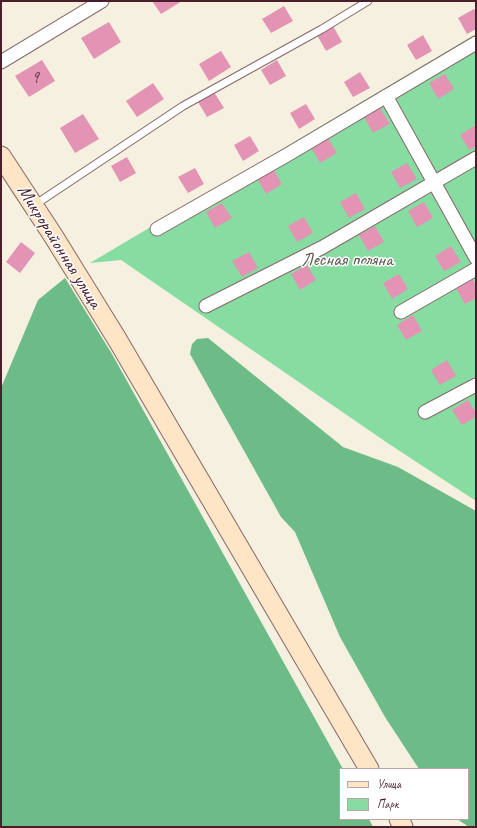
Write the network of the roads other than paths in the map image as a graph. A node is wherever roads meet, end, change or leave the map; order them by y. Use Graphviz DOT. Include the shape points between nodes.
graph roads {
  1 [pos="102,1"];
  2 [pos="368,1"];
  3 [pos="476,43"];
  4 [pos="1,62"];
  5 [pos="386,96"];
  6 [pos="1,156"];
  7 [pos="476,158"];
  8 [pos="434,183"];
  9 [pos="33,206"];
  10 [pos="157,229"];
  11 [pos="476,258"];
  12 [pos="476,269"];
  13 [pos="206,306"];
  14 [pos="401,312"];
  15 [pos="476,385"];
  16 [pos="425,412"];
  17 [pos="368,768"];
  1 -- 4 [label="street"];
  2 -- 9 [label="lane" via="183,106"];
  3 -- 5 [label="street"];
  5 -- 8 [label="street"];
  5 -- 10 [label="street"];
  6 -- 9 [label="street, Микрорайонная улица"];
  7 -- 8 [label="street"];
  8 -- 11 [label="street"];
  8 -- 13 [label="street" via="323,247"];
  9 -- 17 [label="street, Микрорайонная улица" via="117,339"];
  12 -- 14 [label="street"];
  15 -- 16 [label="street"];
}
